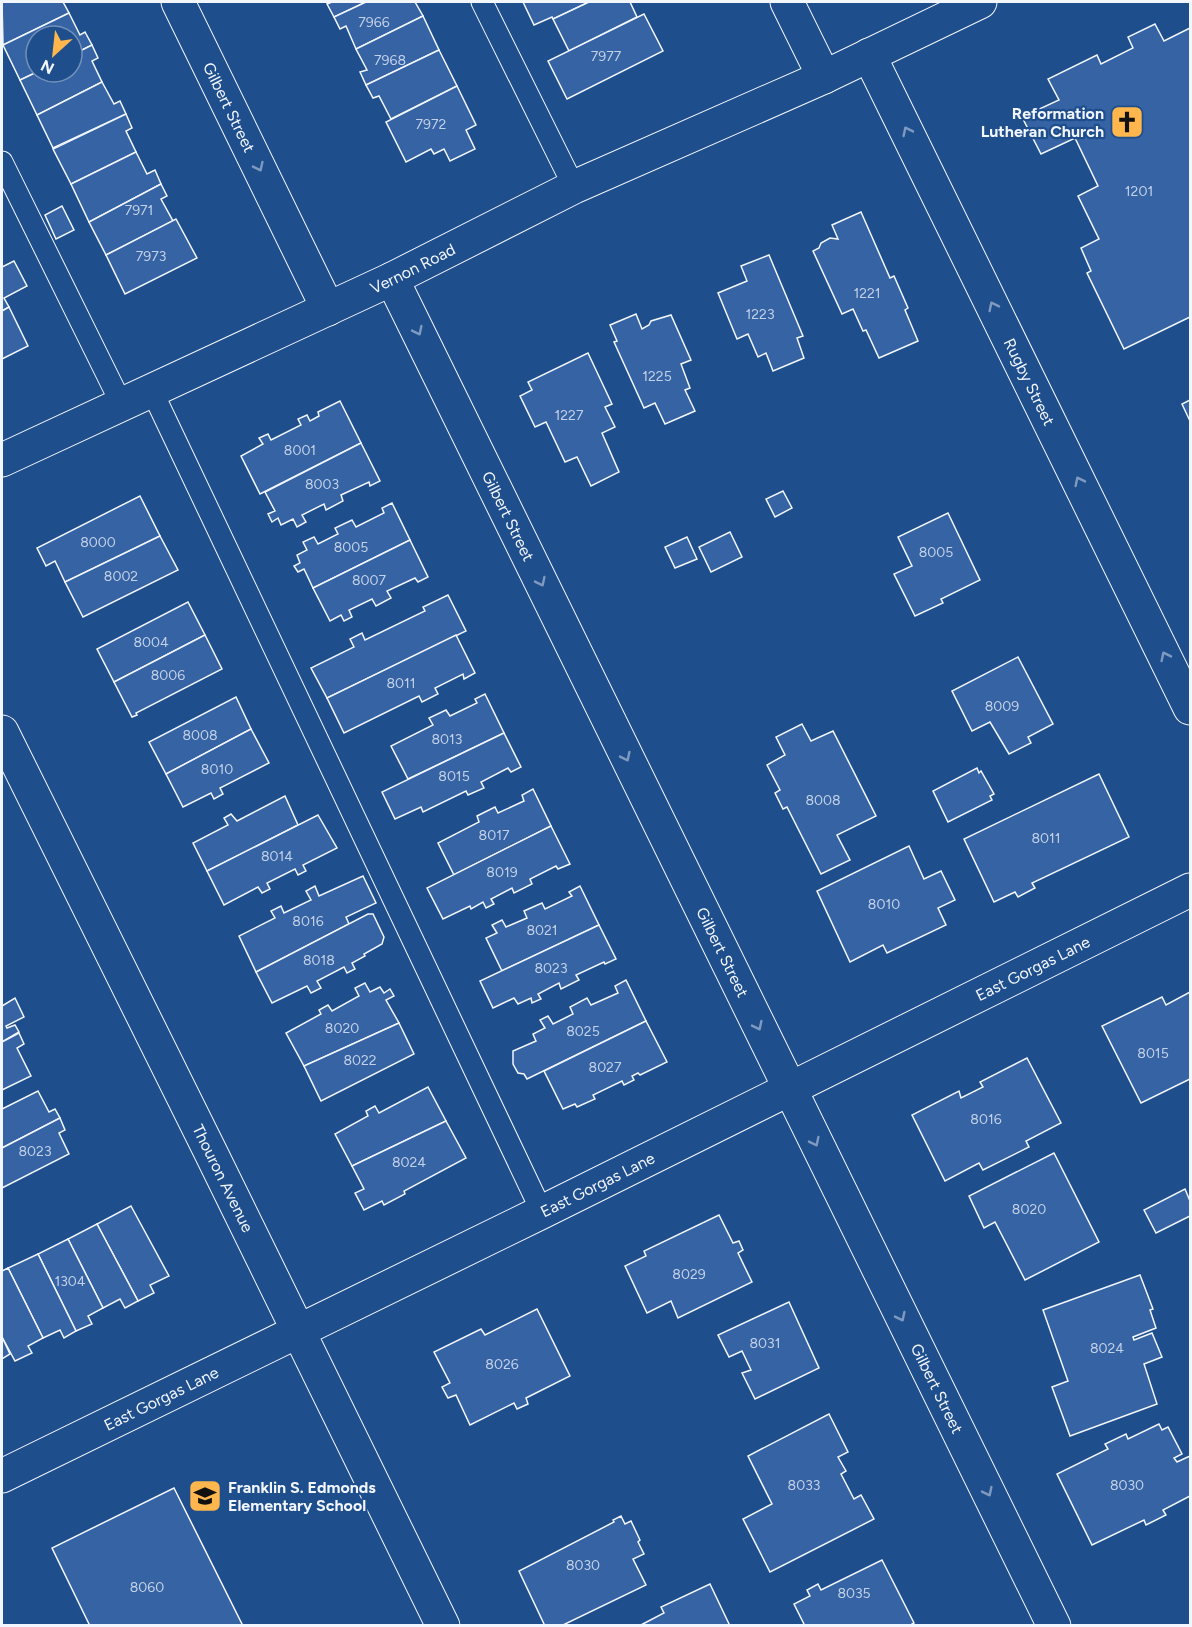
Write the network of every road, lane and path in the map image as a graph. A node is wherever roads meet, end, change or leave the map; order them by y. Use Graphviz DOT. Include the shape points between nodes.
graph roads {
  1 [pos="178,2"];
  2 [pos="482,2"];
  3 [pos="787,2"];
  4 [pos="980,2"];
  5 [pos="869,55"];
  6 [pos="824,77"];
  7 [pos="2,162"];
  8 [pos="574,187"];
  9 [pos="392,279"];
  10 [pos="328,309"];
  11 [pos="152,392"];
  12 [pos="122,405"];
  13 [pos="2,460"];
  14 [pos="1191,708"];
  15 [pos="2,732"];
  16 [pos="10,770"];
  17 [pos="1191,890"];
  18 [pos="789,1090"];
  19 [pos="542,1212"];
  20 [pos="298,1330"];
  21 [pos="2,1476"];
  22 [pos="443,1626"];
  23 [pos="1054,1626"];
  1 -- 10 [label="street, Gilbert Street, one-way"];
  2 -- 8 [label="lane"];
  3 -- 6 [label="street"];
  4 -- 5 [label="street"];
  5 -- 6 [label="street, Vernon Road"];
  14 -- 5 [label="street, Rugby Street, one-way"];
  6 -- 8 [label="street, Vernon Road"];
  7 -- 12 [label="lane"];
  8 -- 9 [label="street, Vernon Road"];
  9 -- 10 [label="street, Vernon Road"];
  9 -- 18 [label="street, Gilbert Street, one-way"];
  10 -- 11 [label="street, Vernon Road"];
  11 -- 12 [label="street, Vernon Road"];
  11 -- 19 [label="lane"];
  12 -- 13 [label="street, Vernon Road"];
  15 -- 16 [label="street, Thouron Avenue"];
  16 -- 20 [label="street, Thouron Avenue"];
  17 -- 18 [label="street, East Gorgas Lane"];
  18 -- 19 [label="street, East Gorgas Lane"];
  18 -- 23 [label="street, Gilbert Street, one-way"];
  19 -- 20 [label="street, East Gorgas Lane"];
  20 -- 21 [label="street, East Gorgas Lane"];
  20 -- 22 [label="street, Thouron Avenue"];
}
